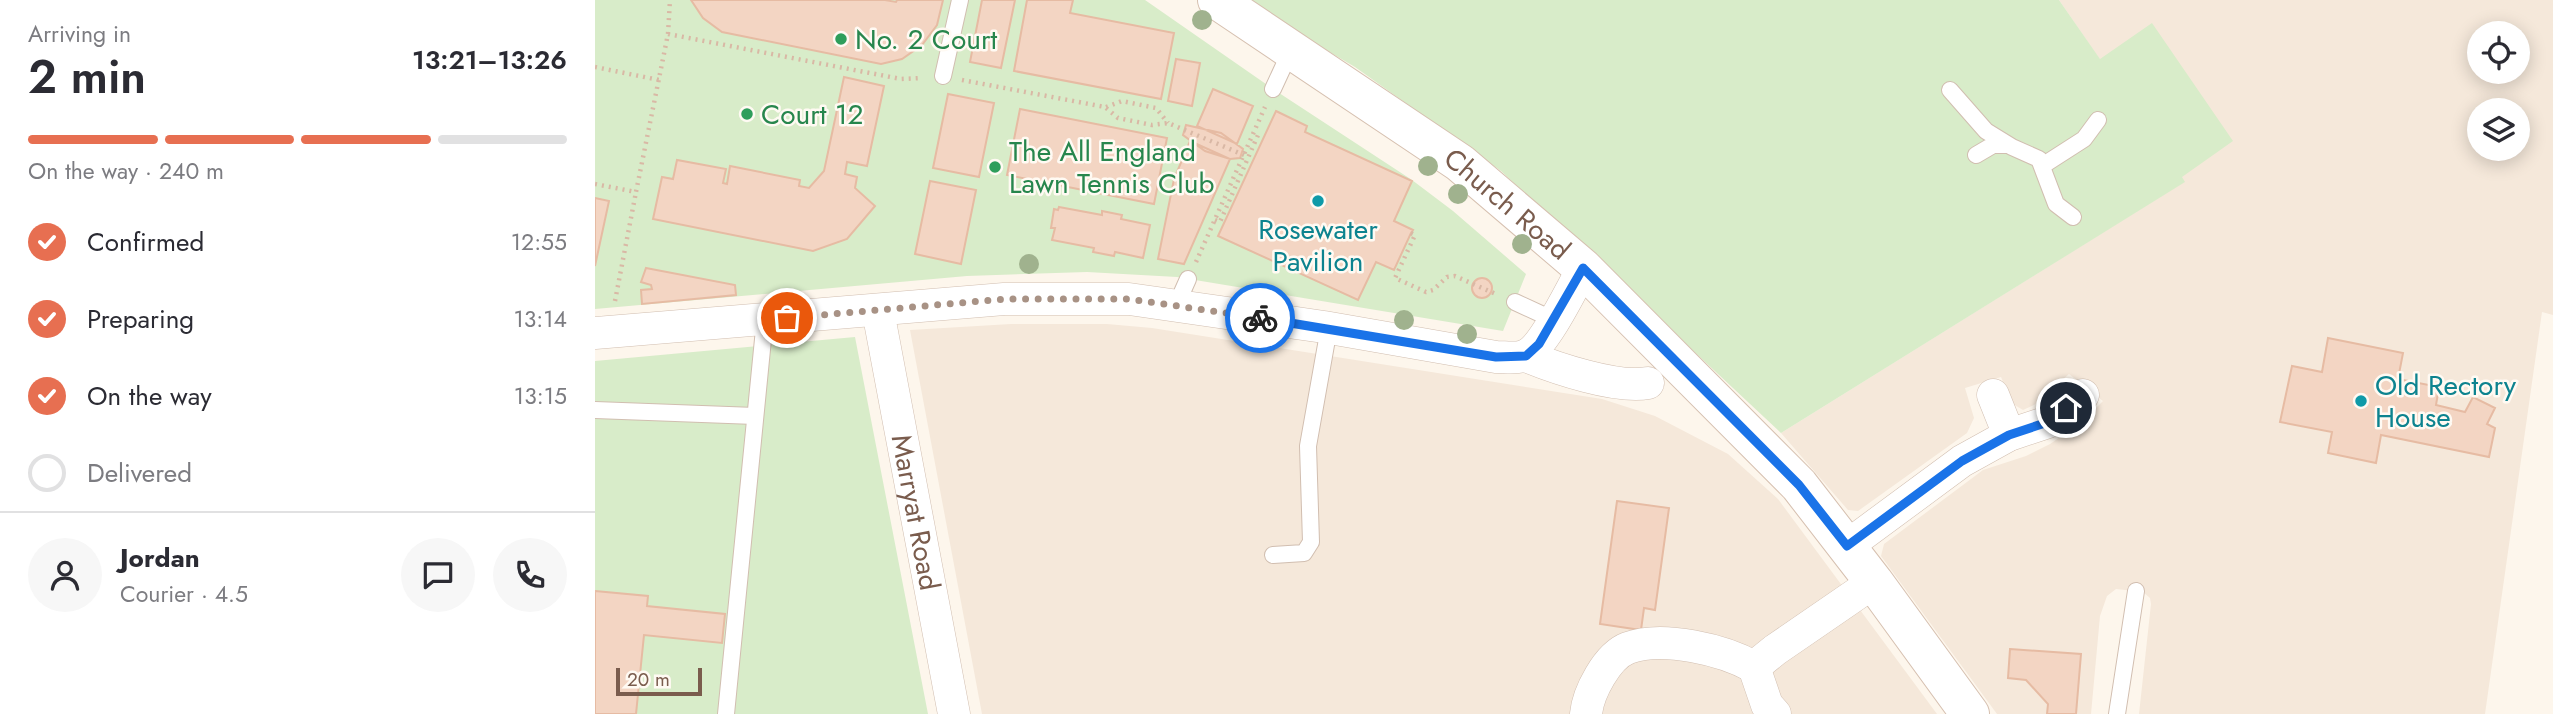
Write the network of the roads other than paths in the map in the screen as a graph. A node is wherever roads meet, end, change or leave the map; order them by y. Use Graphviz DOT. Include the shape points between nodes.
graph roads {
  1 [pos="960,0"];
  2 [pos="1217,0"];
  3 [pos="1291,50"];
  4 [pos="943,76"];
  5 [pos="1273,89"];
  6 [pos="1949,90"];
  7 [pos="2098,120"];
  8 [pos="2007,145"];
  9 [pos="1976,155"];
  10 [pos="2042,166"];
  11 [pos="2073,217"];
  12 [pos="1583,268"];
  13 [pos="1515,302"];
  14 [pos="878,311"];
  15 [pos="765,319"];
  16 [pos="1554,320"];
  17 [pos="1329,328"];
  18 [pos="595,333"];
  19 [pos="1526,356"];
  20 [pos="1648,383"];
  21 [pos="1993,395"];
  22 [pos="2083,395"];
  23 [pos="595,410"];
  24 [pos="755,416"];
  25 [pos="2009,435"];
  26 [pos="1847,546"];
  27 [pos="1273,555"];
  28 [pos="1874,582"];
  29 [pos="2136,592"];
  30 [pos="1754,667"];
  31 [pos="726,714"];
  32 [pos="954,714"];
  33 [pos="1586,714"];
  34 [pos="1775,714"];
  35 [pos="1970,714"];
  36 [pos="2116,714"];
  1 -- 4 [label="lane"];
  2 -- 3 [label="street, Church Road"];
  3 -- 5 [label="lane"];
  3 -- 12 [label="street, Church Road" via="1460,163"];
  6 -- 8 [label="lane" via="1986,131"];
  7 -- 10 [label="lane" via="2084,139"];
  8 -- 9 [label="lane" via="1993,145"];
  8 -- 10 [label="lane" via="2039,159"];
  10 -- 11 [label="lane" via="2056,204"];
  12 -- 16 [label="street"];
  12 -- 26 [label="street, Church Road" via="1799,485"];
  13 -- 16 [label="lane"];
  14 -- 15 [label="street"];
  14 -- 17 [label="street" via="1005,299 1129,299 1182,293"];
  14 -- 32 [label="street, Marryat Road"];
  15 -- 18 [label="street"];
  15 -- 24 [label="lane"];
  16 -- 19 [label="street"];
  17 -- 19 [label="street" via="1496,357"];
  17 -- 27 [label="lane" via="1308,446 1311,542 1304,553"];
  19 -- 20 [label="street" via="1610,381"];
  21 -- 25 [label="street"];
  22 -- 25 [label="street" via="2048,422"];
  23 -- 24 [label="lane"];
  24 -- 31 [label="lane"];
  25 -- 26 [label="street" via="1962,461"];
  26 -- 28 [label="street, Church Road"];
  28 -- 30 [label="street"];
  28 -- 35 [label="street, Church Road"];
  29 -- 36 [label="lane"];
  30 -- 33 [label="street" via="1697,648 1656,644 1627,648 1594,686"];
  30 -- 34 [label="street" via="1767,705"];
}
